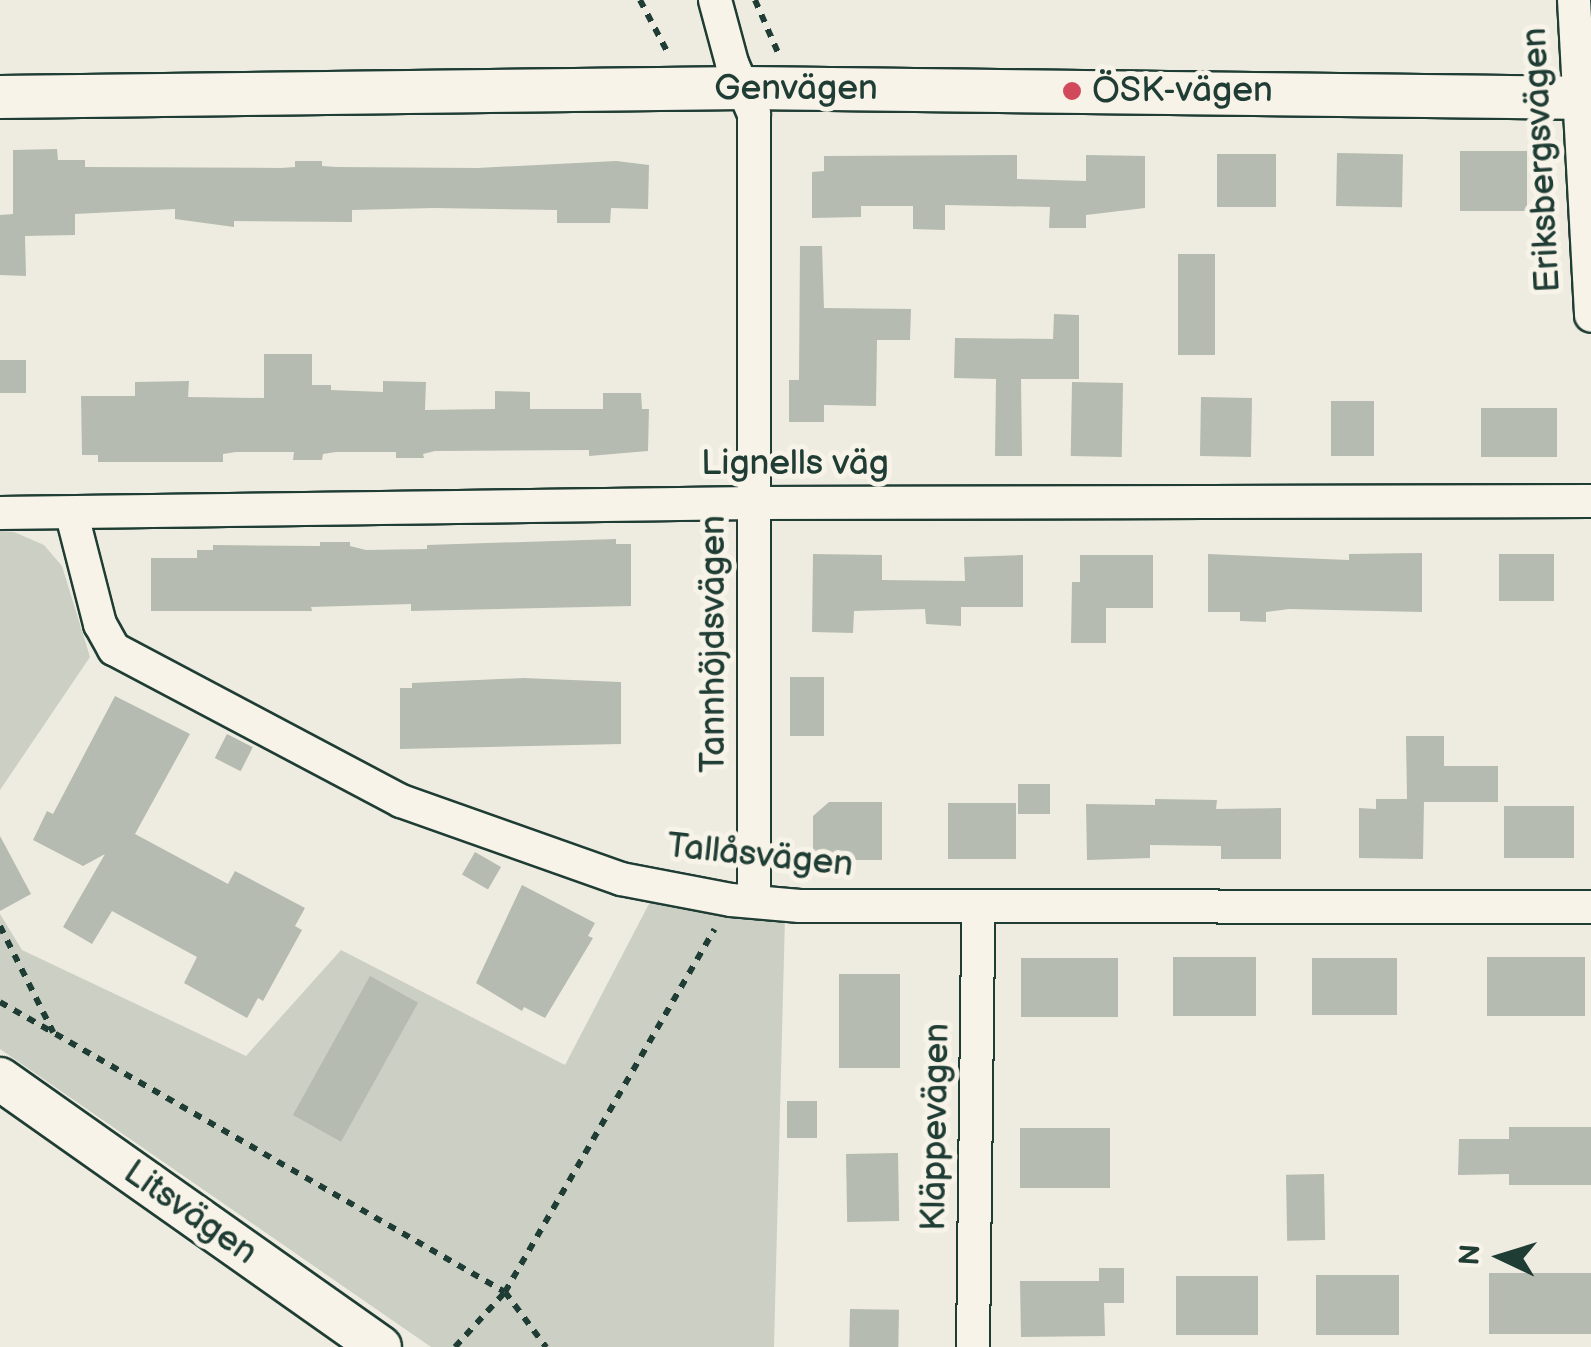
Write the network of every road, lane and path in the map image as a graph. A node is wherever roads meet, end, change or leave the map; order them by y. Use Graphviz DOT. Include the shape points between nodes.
graph roads {
  1 [pos="640,0"];
  2 [pos="715,0"];
  3 [pos="1574,0"];
  4 [pos="674,65"];
  5 [pos="746,88"];
  6 [pos="0,97"];
  7 [pos="1584,98"];
  8 [pos="1591,316"];
  9 [pos="1591,501"];
  10 [pos="754,503"];
  11 [pos="0,513"];
  12 [pos="72,515"];
  13 [pos="742,901"];
  14 [pos="1591,906"];
  15 [pos="978,908"];
  16 [pos="0,926"];
  17 [pos="0,1002"];
  18 [pos="55,1036"];
  19 [pos="0,1079"];
  20 [pos="504,1292"];
  21 [pos="380,1347"];
  22 [pos="455,1347"];
  23 [pos="546,1347"];
  24 [pos="973,1347"];
  1 -- 4 [label="path"];
  2 -- 5 [label="street"];
  3 -- 7 [label="street, Eriksbergsvägen"];
  5 -- 6 [label="street, Genvägen"];
  5 -- 7 [label="street, Genvägen"];
  5 -- 10 [label="street, Tannhöjdsvägen" via="754,114"];
  7 -- 8 [label="street, Eriksbergsvägen"];
  9 -- 10 [label="street, Lignells väg"];
  10 -- 12 [label="street, Lignells väg"];
  10 -- 13 [label="street, Tannhöjdsvägen"];
  11 -- 12 [label="street, Lignells väg"];
  12 -- 13 [label="street, Tallåsvägen" via="100,624 114,649 401,800 621,880"];
  13 -- 15 [label="street, Tallåsvägen"];
  13 -- 20 [label="path"];
  14 -- 15 [label="street, Tallåsvägen"];
  15 -- 24 [label="street, Kläppevägen"];
  16 -- 18 [label="path"];
  17 -- 18 [label="path"];
  18 -- 20 [label="path"];
  19 -- 21 [label="street, Litsvägen"];
  20 -- 22 [label="path"];
  20 -- 23 [label="path"];
}
